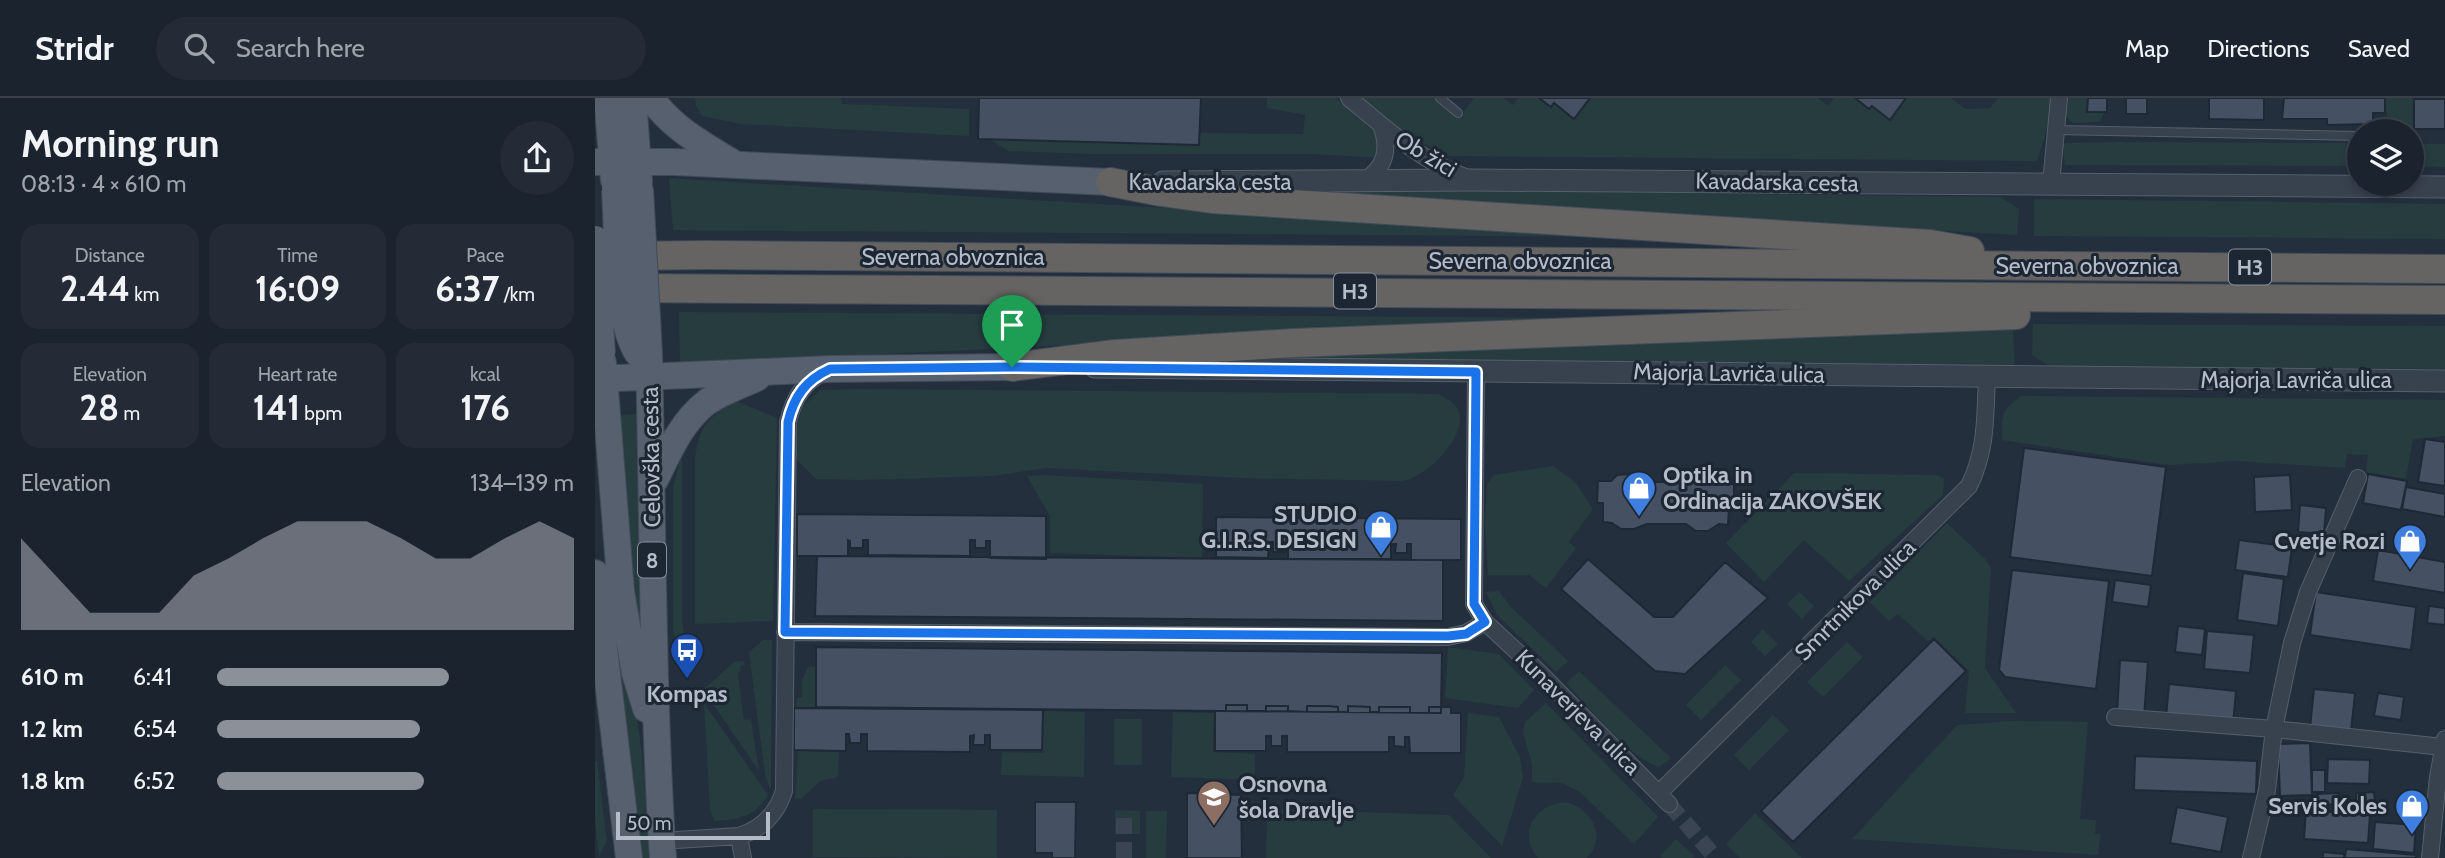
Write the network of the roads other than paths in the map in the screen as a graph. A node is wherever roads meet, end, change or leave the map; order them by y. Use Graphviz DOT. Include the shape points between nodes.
graph roads {
  1 [pos="607,98"];
  2 [pos="633,98"];
  3 [pos="651,98"];
  4 [pos="1349,98"];
  5 [pos="1440,98"];
  6 [pos="2059,98"];
  7 [pos="1458,113"];
  8 [pos="1381,125"];
  9 [pos="2055,130"];
  10 [pos="2347,136"];
  11 [pos="615,162"];
  12 [pos="738,166"];
  13 [pos="1472,180"];
  14 [pos="1364,181"];
  15 [pos="1109,182"];
  16 [pos="2051,184"];
  17 [pos="2445,187"];
  18 [pos="595,239"];
  19 [pos="595,257"];
  20 [pos="2056,266"];
  21 [pos="2445,269"];
  22 [pos="595,288"];
  23 [pos="2116,297"];
  24 [pos="2445,300"];
  25 [pos="651,365"];
  26 [pos="1012,367"];
  27 [pos="830,369"];
  28 [pos="600,371"];
  29 [pos="1476,372"];
  30 [pos="767,373"];
  31 [pos="1987,376"];
  32 [pos="2445,381"];
  33 [pos="2358,478"];
  34 [pos="652,484"];
  35 [pos="595,573"];
  36 [pos="1485,622"];
  37 [pos="785,632"];
  38 [pos="2115,717"];
  39 [pos="2274,729"];
  40 [pos="656,741"];
  41 [pos="2444,743"];
  42 [pos="1664,798"];
  43 [pos="739,836"];
  44 [pos="662,850"];
  45 [pos="629,858"];
  46 [pos="743,858"];
  47 [pos="2251,858"];
  48 [pos="2430,858"];
  1 -- 11 [label="main road"];
  2 -- 11 [label="main road, Celovška cesta"];
  3 -- 12 [label="main road" via="680,130"];
  4 -- 8 [label="street, Ob žici"];
  5 -- 7 [label="lane"];
  6 -- 9 [label="street"];
  8 -- 13 [label="street, Ob žici" via="1436,164"];
  8 -- 14 [label="street, Ob žici" via="1386,154 1376,173"];
  9 -- 10 [label="lane"];
  9 -- 16 [label="street"];
  11 -- 12 [label="main road"];
  11 -- 25 [label="main road, Celovška cesta, bridge" via="628,189"];
  12 -- 15 [label="main road"];
  13 -- 14 [label="street, Kavadarska cesta"];
  13 -- 16 [label="street, Kavadarska cesta"];
  14 -- 15 [label="street, Kavadarska cesta"];
  15 -- 20 [label="highway" via="1212,199 1930,244"];
  16 -- 17 [label="street, Kavadarska cesta"];
  18 -- 28 [label="main road, bridge"];
  19 -- 20 [label="highway, Severna obvoznica / H3"];
  20 -- 21 [label="highway, Severna obvoznica / H3"];
  22 -- 23 [label="highway, Severna obvoznica / H3"];
  23 -- 24 [label="highway, Severna obvoznica / H3"];
  23 -- 26 [label="highway" via="2040,314 1294,343 1115,354"];
  25 -- 28 [label="main road"];
  25 -- 30 [label="main road"];
  25 -- 34 [label="main road, Celovška cesta / 8"];
  26 -- 27 [label="main road"];
  26 -- 29 [label="street, Majorja Lavriča ulica"];
  27 -- 30 [label="main road"];
  27 -- 37 [label="street" via="802,388 788,422"];
  28 -- 40 [label="main road" via="621,591 635,673"];
  29 -- 31 [label="street, Majorja Lavriča ulica"];
  29 -- 36 [label="street, Kunaverjeva ulica" via="1474,604"];
  30 -- 34 [label="main road" via="707,402 683,427"];
  31 -- 32 [label="street, Majorja Lavriča ulica"];
  31 -- 42 [label="street, Smrtnikova ulica" via="1984,447 1969,486"];
  33 -- 39 [label="street" via="2308,592"];
  34 -- 40 [label="main road, Celovška cesta / 8"];
  35 -- 45 [label="main road"];
  36 -- 37 [label="street" via="1466,634 1448,636"];
  36 -- 42 [label="street, Kunaverjeva ulica"];
  37 -- 43 [label="street" via="785,791 764,824"];
  38 -- 39 [label="street"];
  39 -- 41 [label="street"];
  39 -- 47 [label="street" via="2267,790"];
  40 -- 44 [label="main road, Celovška cesta / 8"];
  41 -- 48 [label="street"];
  43 -- 44 [label="street"];
  43 -- 46 [label="street"];
}
